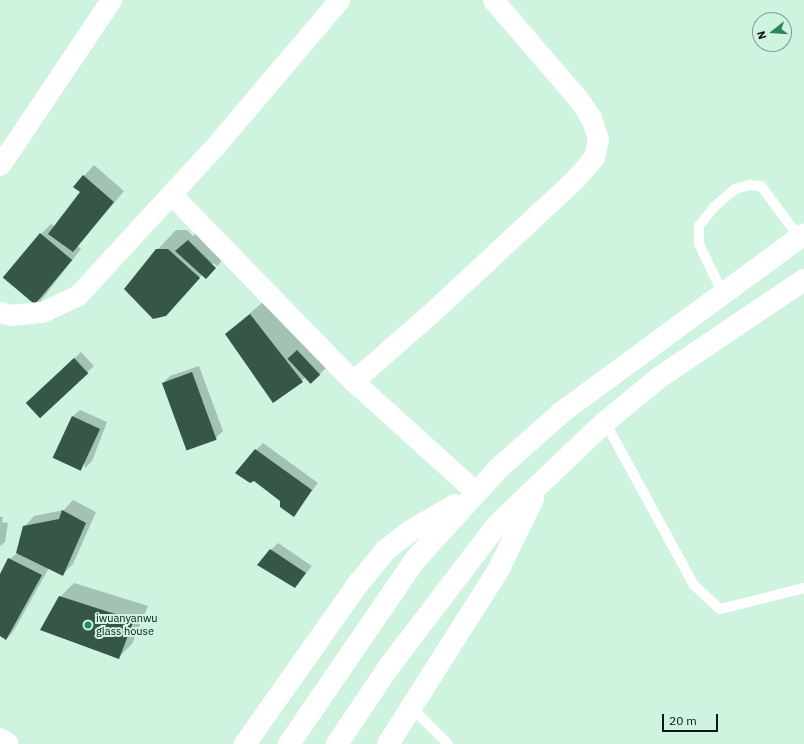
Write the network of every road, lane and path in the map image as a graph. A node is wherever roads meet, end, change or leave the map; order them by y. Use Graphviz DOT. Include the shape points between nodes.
graph roads {
  1 [pos="111,0"];
  2 [pos="339,0"];
  3 [pos="493,0"];
  4 [pos="0,165"];
  5 [pos="171,194"];
  6 [pos="802,236"];
  7 [pos="804,280"];
  8 [pos="723,294"];
  9 [pos="0,312"];
  10 [pos="353,381"];
  11 [pos="605,422"];
  12 [pos="539,486"];
  13 [pos="476,492"];
  14 [pos="804,588"];
  15 [pos="411,708"];
  16 [pos="0,739"];
  17 [pos="8,744"];
  18 [pos="244,744"];
  19 [pos="289,744"];
  20 [pos="337,744"];
  21 [pos="388,744"];
  22 [pos="448,744"];
  1 -- 4 [label="street"];
  2 -- 5 [label="street"];
  3 -- 10 [label="street" via="580,101 591,118 598,139 594,157 575,179 431,313"];
  5 -- 9 [label="street" via="78,295 42,312 11,316"];
  5 -- 10 [label="street"];
  6 -- 8 [label="main road"];
  6 -- 8 [label="lane" via="761,186 749,185 735,189 713,208 699,226 699,244"];
  7 -- 11 [label="main road" via="660,377"];
  8 -- 13 [label="main road" via="562,412"];
  10 -- 13 [label="street"];
  11 -- 12 [label="main road"];
  11 -- 14 [label="lane" via="694,585 720,609"];
  12 -- 15 [label="main road" via="498,571"];
  12 -- 20 [label="main road" via="496,526 388,668"];
  13 -- 18 [label="main road" via="408,532 386,550 358,584"];
  13 -- 19 [label="main road" via="415,560"];
  15 -- 21 [label="main road"];
  15 -- 22 [label="lane"];
  16 -- 17 [label="main road"];
}
